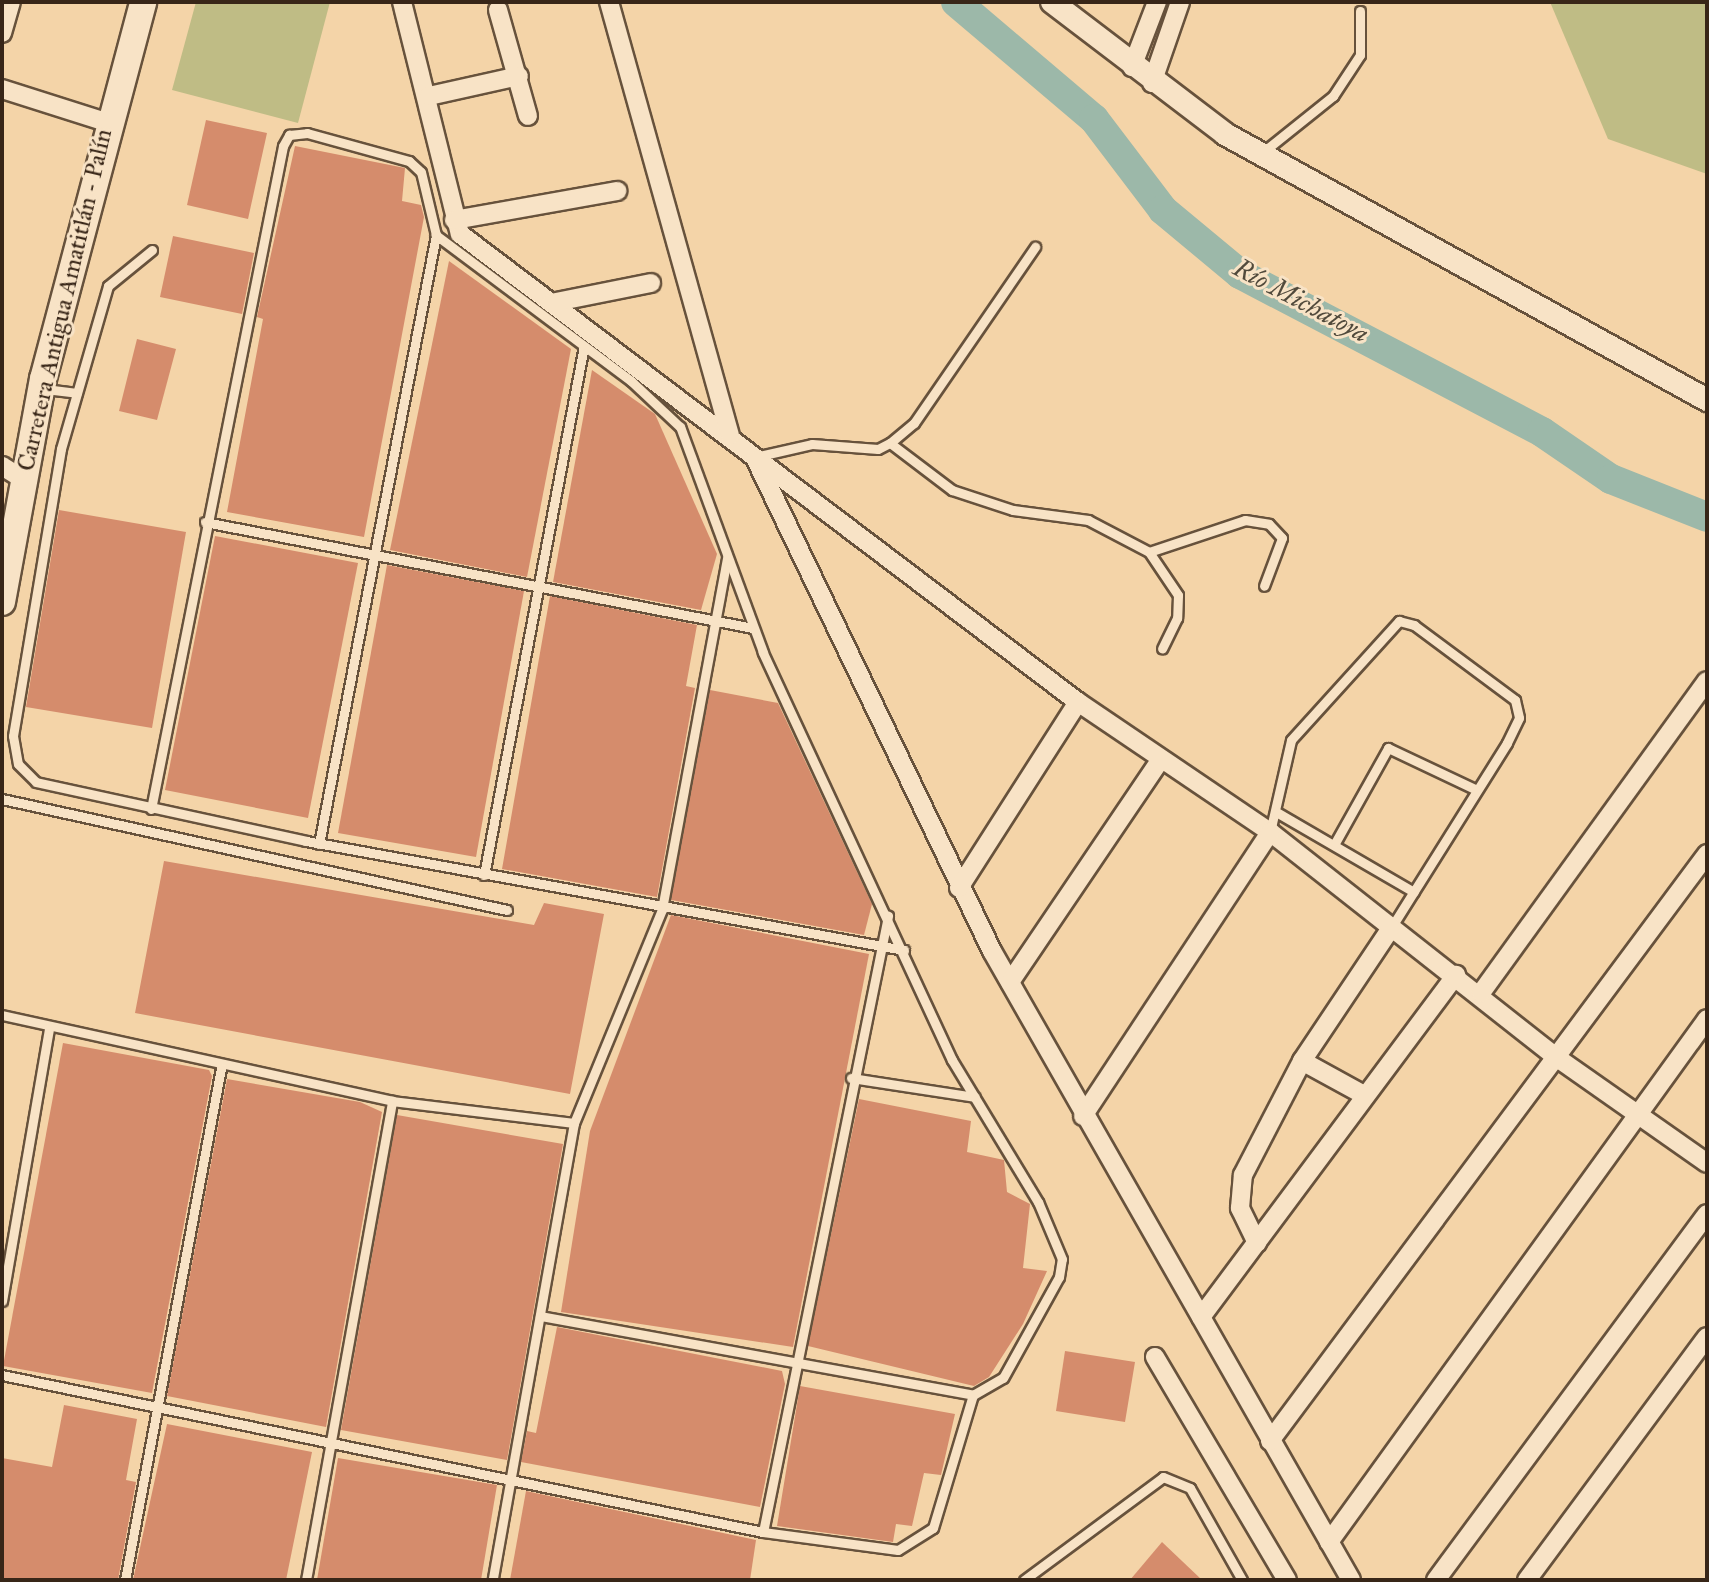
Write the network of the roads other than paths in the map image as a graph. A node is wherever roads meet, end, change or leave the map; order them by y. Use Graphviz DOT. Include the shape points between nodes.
graph roads {
  1 [pos="11,2"];
  2 [pos="143,2"];
  3 [pos="402,2"];
  4 [pos="609,2"];
  5 [pos="1052,2"];
  6 [pos="1157,2"];
  7 [pos="1180,2"];
  8 [pos="498,10"];
  9 [pos="1360,11"];
  10 [pos="2,33"];
  11 [pos="1132,67"];
  12 [pos="519,76"];
  13 [pos="1152,83"];
  14 [pos="2,89"];
  15 [pos="429,96"];
  16 [pos="528,116"];
  17 [pos="106,122"];
  18 [pos="1260,154"];
  19 [pos="617,191"];
  20 [pos="454,220"];
  21 [pos="436,235"];
  22 [pos="1035,247"];
  23 [pos="152,250"];
  24 [pos="651,283"];
  25 [pos="551,303"];
  26 [pos="584,346"];
  27 [pos="41,389"];
  28 [pos="77,393"];
  29 [pos="1705,395"];
  30 [pos="730,435"];
  31 [pos="890,443"];
  32 [pos="755,457"];
  33 [pos="13,473"];
  34 [pos="205,522"];
  35 [pos="1149,552"];
  36 [pos="727,555"];
  37 [pos="378,557"];
  38 [pos="1264,586"];
  39 [pos="539,590"];
  40 [pos="2,602"];
  41 [pos="714,621"];
  42 [pos="753,628"];
  43 [pos="1162,649"];
  44 [pos="1707,681"];
  45 [pos="1078,702"];
  46 [pos="1161,759"];
  47 [pos="1477,790"];
  48 [pos="2,799"];
  49 [pos="151,809"];
  50 [pos="1278,813"];
  51 [pos="1270,832"];
  52 [pos="1335,843"];
  53 [pos="319,844"];
  54 [pos="1707,854"];
  55 [pos="484,875"];
  56 [pos="959,888"];
  57 [pos="1414,892"];
  58 [pos="662,909"];
  59 [pos="507,910"];
  60 [pos="888,915"];
  61 [pos="1391,928"];
  62 [pos="877,949"];
  63 [pos="904,950"];
  64 [pos="1456,975"];
  65 [pos="1010,982"];
  66 [pos="1481,993"];
  67 [pos="2,1015"];
  68 [pos="1707,1019"];
  69 [pos="49,1028"];
  70 [pos="1556,1057"];
  71 [pos="1302,1061"];
  72 [pos="221,1068"];
  73 [pos="851,1078"];
  74 [pos="1364,1095"];
  75 [pos="975,1097"];
  76 [pos="392,1101"];
  77 [pos="1638,1115"];
  78 [pos="1083,1116"];
  79 [pos="574,1123"];
  80 [pos="1706,1159"];
  81 [pos="1707,1214"];
  82 [pos="1257,1243"];
  83 [pos="2,1301"];
  84 [pos="540,1316"];
  85 [pos="1201,1317"];
  86 [pos="1707,1337"];
  87 [pos="1155,1357"];
  88 [pos="795,1362"];
  89 [pos="2,1375"];
  90 [pos="973,1395"];
  91 [pos="158,1408"];
  92 [pos="1270,1441"];
  93 [pos="333,1442"];
  94 [pos="511,1477"];
  95 [pos="763,1532"];
  96 [pos="1329,1542"];
  97 [pos="125,1580"];
  98 [pos="306,1580"];
  99 [pos="493,1580"];
  100 [pos="1024,1580"];
  101 [pos="1242,1580"];
  102 [pos="1287,1580"];
  103 [pos="1351,1580"];
  104 [pos="1436,1580"];
  105 [pos="1527,1580"];
  1 -- 10 [label="street"];
  2 -- 17 [label="main road, Carretera Antigua Amatitlán - Palín"];
  3 -- 15 [label="street"];
  4 -- 30 [label="street"];
  5 -- 11 [label="street"];
  6 -- 11 [label="street"];
  7 -- 13 [label="street"];
  8 -- 12 [label="street"];
  9 -- 18 [label="lane" via="1360,55 1333,96"];
  11 -- 13 [label="street"];
  12 -- 15 [label="street"];
  12 -- 16 [label="street"];
  13 -- 18 [label="street"];
  14 -- 17 [label="street"];
  15 -- 20 [label="street"];
  17 -- 27 [label="main road, Carretera Antigua Amatitlán - Palín"];
  18 -- 29 [label="street"];
  19 -- 20 [label="street"];
  20 -- 25 [label="street" via="460,234"];
  21 -- 26 [label="lane"];
  21 -- 34 [label="lane" via="421,172 409,161 289,135"];
  21 -- 37 [label="lane"];
  22 -- 31 [label="lane" via="914,423"];
  23 -- 28 [label="lane" via="108,286"];
  24 -- 25 [label="street"];
  25 -- 30 [label="street"];
  26 -- 36 [label="lane" via="671,414"];
  26 -- 39 [label="lane"];
  27 -- 28 [label="lane"];
  27 -- 33 [label="main road, Carretera Antigua Amatitlán - Palín"];
  28 -- 49 [label="lane" via="13,736 18,764 36,782"];
  30 -- 32 [label="street"];
  31 -- 32 [label="lane" via="878,449 812,444"];
  31 -- 35 [label="lane" via="952,490 1013,510 1088,520"];
  32 -- 45 [label="street"];
  32 -- 56 [label="street"];
  33 -- 40 [label="main road, Carretera Antigua Amatitlán - Palín"];
  34 -- 37 [label="lane"];
  34 -- 49 [label="lane"];
  35 -- 38 [label="lane" via="1245,520 1269,524 1282,538"];
  35 -- 43 [label="lane" via="1178,595 1177,618"];
  36 -- 41 [label="lane"];
  36 -- 42 [label="lane"];
  37 -- 39 [label="lane"];
  37 -- 53 [label="lane"];
  39 -- 41 [label="lane"];
  39 -- 55 [label="lane"];
  41 -- 42 [label="lane"];
  41 -- 58 [label="lane"];
  42 -- 60 [label="lane"];
  44 -- 66 [label="street"];
  45 -- 46 [label="street"];
  45 -- 56 [label="street"];
  46 -- 51 [label="street"];
  46 -- 65 [label="street"];
  47 -- 50 [label="lane" via="1519,718 1515,700 1414,625 1399,621 1291,740"];
  47 -- 52 [label="lane" via="1388,748"];
  47 -- 57 [label="lane"];
  48 -- 59 [label="lane"];
  49 -- 53 [label="lane"];
  50 -- 51 [label="lane"];
  50 -- 52 [label="lane"];
  51 -- 61 [label="street"];
  51 -- 78 [label="street"];
  52 -- 57 [label="lane"];
  53 -- 55 [label="lane"];
  54 -- 70 [label="street"];
  55 -- 58 [label="lane"];
  56 -- 65 [label="street"];
  57 -- 61 [label="lane"];
  58 -- 62 [label="lane"];
  58 -- 79 [label="lane"];
  60 -- 62 [label="lane"];
  60 -- 63 [label="lane"];
  61 -- 64 [label="street"];
  61 -- 71 [label="street"];
  62 -- 63 [label="lane"];
  62 -- 73 [label="lane"];
  63 -- 75 [label="lane"];
  64 -- 66 [label="street"];
  64 -- 74 [label="street"];
  65 -- 78 [label="street"];
  66 -- 70 [label="street"];
  67 -- 69 [label="lane"];
  68 -- 77 [label="street"];
  69 -- 72 [label="lane"];
  69 -- 83 [label="lane"];
  70 -- 77 [label="street"];
  70 -- 92 [label="street"];
  71 -- 74 [label="street"];
  71 -- 82 [label="street" via="1241,1184 1240,1208"];
  72 -- 76 [label="lane"];
  72 -- 91 [label="lane"];
  73 -- 75 [label="lane"];
  73 -- 88 [label="lane"];
  74 -- 82 [label="street"];
  75 -- 90 [label="lane" via="1038,1202 1062,1259 1047,1306 1003,1378"];
  76 -- 79 [label="lane"];
  76 -- 93 [label="lane"];
  77 -- 80 [label="street"];
  77 -- 96 [label="street"];
  78 -- 85 [label="street"];
  79 -- 84 [label="lane"];
  81 -- 104 [label="street"];
  82 -- 85 [label="street"];
  84 -- 88 [label="lane"];
  84 -- 94 [label="lane"];
  85 -- 92 [label="street"];
  86 -- 105 [label="street"];
  87 -- 102 [label="street"];
  88 -- 90 [label="lane"];
  88 -- 95 [label="lane"];
  89 -- 91 [label="lane"];
  90 -- 95 [label="lane" via="941,1512 922,1541 898,1550"];
  91 -- 93 [label="lane"];
  91 -- 97 [label="lane"];
  92 -- 96 [label="street"];
  93 -- 94 [label="lane"];
  93 -- 98 [label="lane"];
  94 -- 95 [label="lane"];
  94 -- 99 [label="lane"];
  96 -- 103 [label="street"];
  100 -- 101 [label="lane" via="1163,1477 1190,1488"];
}
